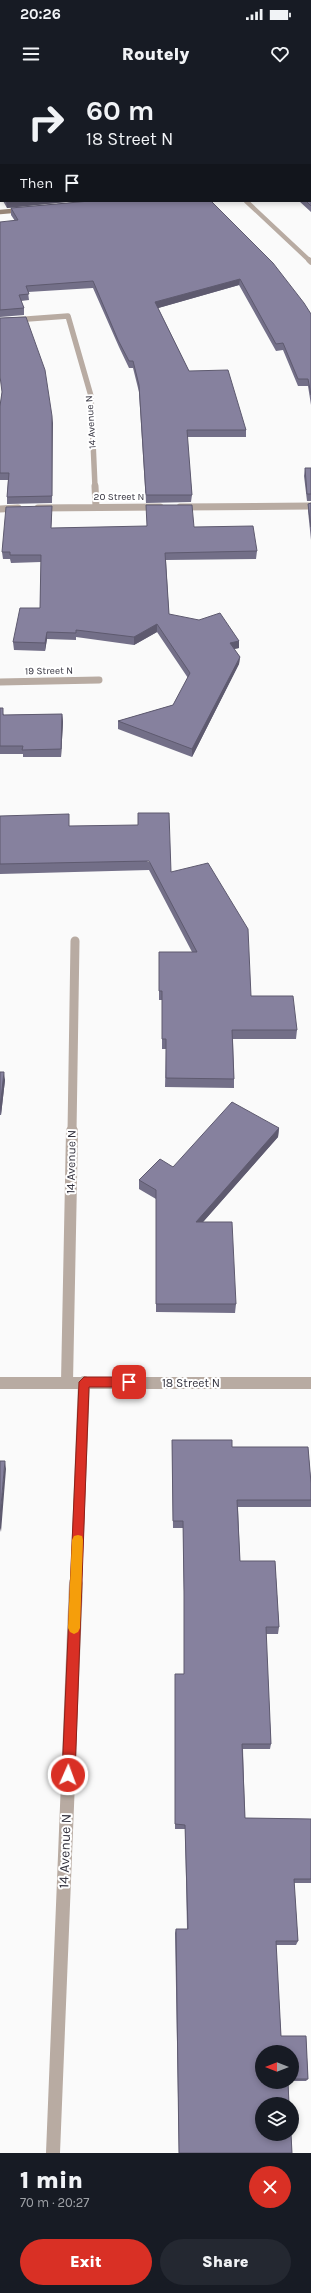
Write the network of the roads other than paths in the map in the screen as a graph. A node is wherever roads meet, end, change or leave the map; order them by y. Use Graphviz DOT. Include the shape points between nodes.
graph roads {
  1 [pos="247,202"];
  2 [pos="31,209"];
  3 [pos="0,212"];
  4 [pos="311,262"];
  5 [pos="0,321"];
  6 [pos="311,506"];
  7 [pos="96,507"];
  8 [pos="167,507"];
  9 [pos="174,507"];
  10 [pos="24,508"];
  11 [pos="32,508"];
  12 [pos="0,509"];
  13 [pos="99,680"];
  14 [pos="0,682"];
  15 [pos="75,941"];
  16 [pos="67,1382"];
  17 [pos="84,1382"];
  18 [pos="0,1383"];
  19 [pos="311,1383"];
  20 [pos="53,2153"];
  1 -- 4 [label="street"];
  2 -- 3 [label="street"];
  5 -- 7 [label="street, 14 Avenue N" via="68,316 91,396"];
  6 -- 9 [label="street"];
  7 -- 8 [label="street, 20 Street N"];
  7 -- 11 [label="street, 20 Street N"];
  10 -- 12 [label="street"];
  13 -- 14 [label="street, 19 Street N"];
  15 -- 16 [label="street, 14 Avenue N"];
  16 -- 17 [label="street, 18 Street N"];
  16 -- 18 [label="street, 18 Street N"];
  17 -- 19 [label="street, 18 Street N"];
  17 -- 20 [label="street, 14 Avenue N"];
}
